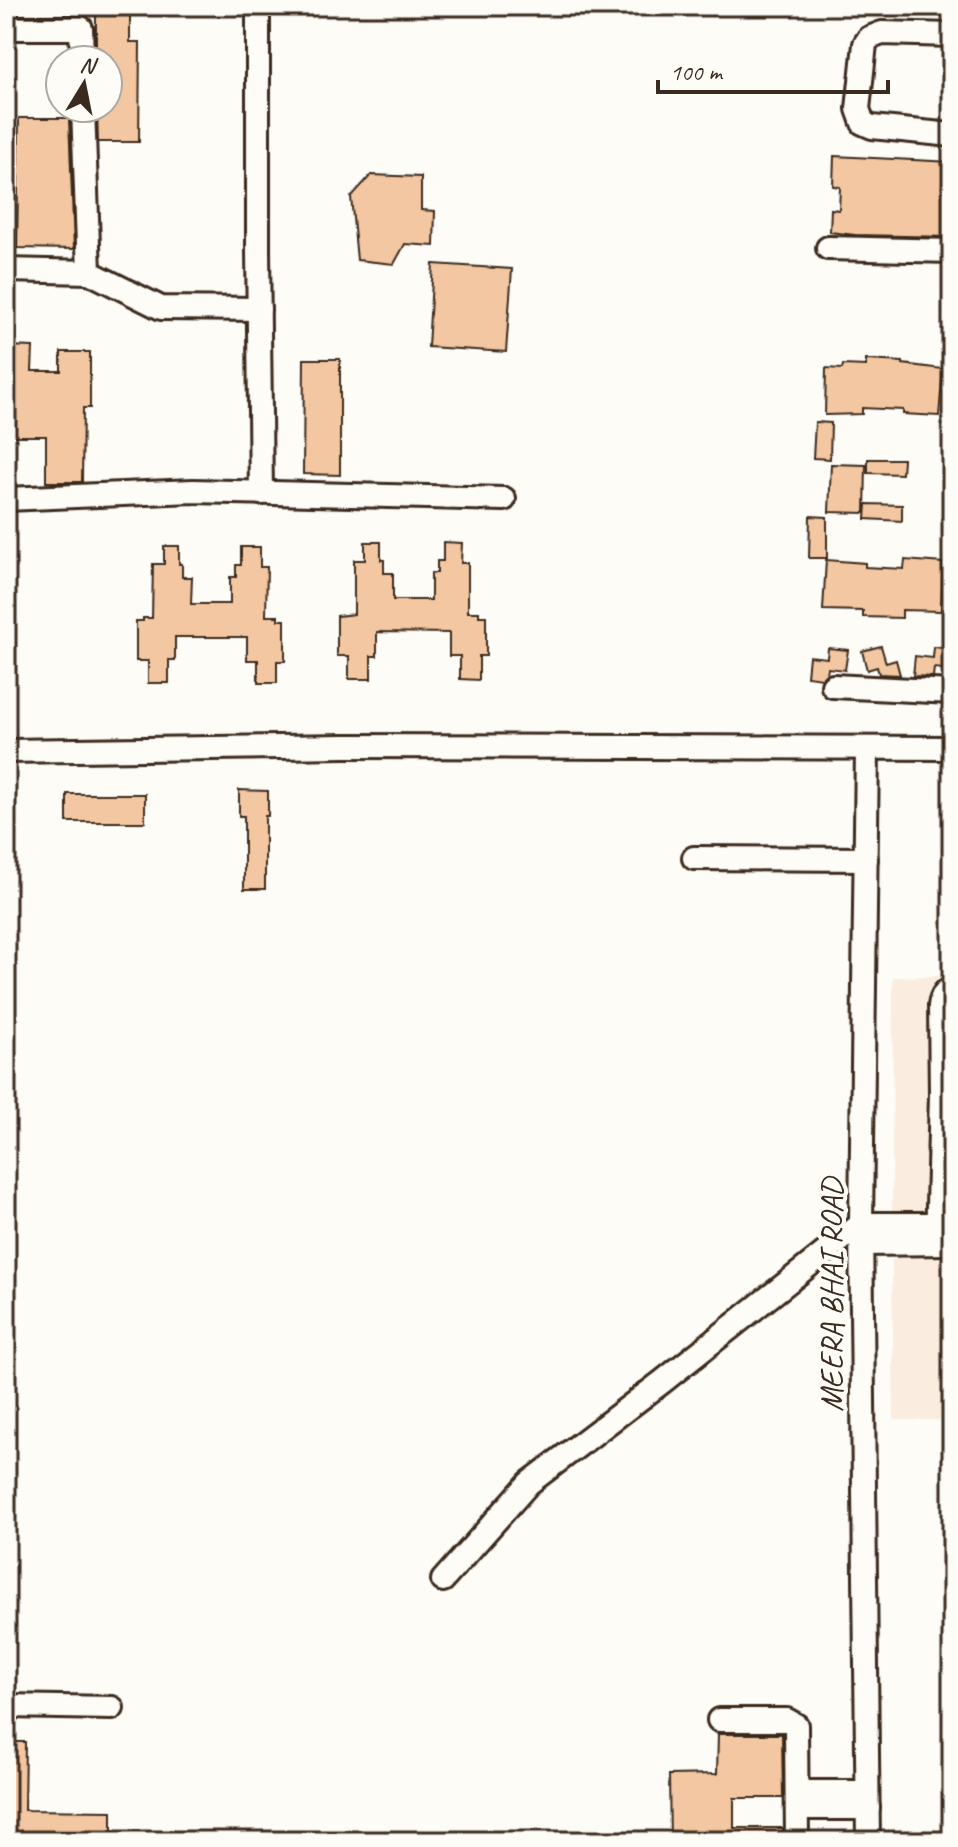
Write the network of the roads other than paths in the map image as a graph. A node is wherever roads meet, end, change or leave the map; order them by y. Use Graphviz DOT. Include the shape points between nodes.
graph roads {
  1 [pos="258,6"];
  2 [pos="6,28"];
  3 [pos="952,35"];
  4 [pos="82,44"];
  5 [pos="84,124"];
  6 [pos="952,135"];
  7 [pos="828,248"];
  8 [pos="952,251"];
  9 [pos="6,270"];
  10 [pos="89,272"];
  11 [pos="259,309"];
  12 [pos="261,493"];
  13 [pos="6,499"];
  14 [pos="504,499"];
  15 [pos="833,686"];
  16 [pos="952,692"];
  17 [pos="952,748"];
  18 [pos="867,749"];
  19 [pos="6,751"];
  20 [pos="694,858"];
  21 [pos="866,859"];
  22 [pos="952,988"];
  23 [pos="944,1233"];
  24 [pos="862,1234"];
  25 [pos="443,1580"];
  26 [pos="6,1706"];
  27 [pos="112,1708"];
  28 [pos="719,1720"];
  29 [pos="797,1800"];
  30 [pos="867,1800"];
  31 [pos="797,1841"];
  32 [pos="868,1841"];
  1 -- 11 [label="street"];
  2 -- 4 [label="street" via="81,28"];
  3 -- 6 [label="street" via="882,33 869,38 858,109 863,123 872,127"];
  5 -- 10 [label="street"];
  7 -- 8 [label="street"];
  9 -- 10 [label="street"];
  10 -- 11 [label="street" via="161,308"];
  11 -- 12 [label="street"];
  12 -- 13 [label="street"];
  12 -- 14 [label="street"];
  15 -- 16 [label="street"];
  17 -- 18 [label="street"];
  18 -- 19 [label="street" via="345,746"];
  18 -- 21 [label="street, MEERA BHAI ROAD"];
  20 -- 21 [label="street"];
  21 -- 24 [label="street, MEERA BHAI ROAD"];
  22 -- 23 [label="street" via="940,1006"];
  23 -- 24 [label="street"];
  24 -- 25 [label="street" via="529,1483"];
  24 -- 30 [label="street, MEERA BHAI ROAD"];
  26 -- 27 [label="street"];
  28 -- 29 [label="street" via="787,1720 796,1725"];
  29 -- 30 [label="street"];
  29 -- 31 [label="street"];
  30 -- 32 [label="street, MEERA BHAI ROAD"];
}
